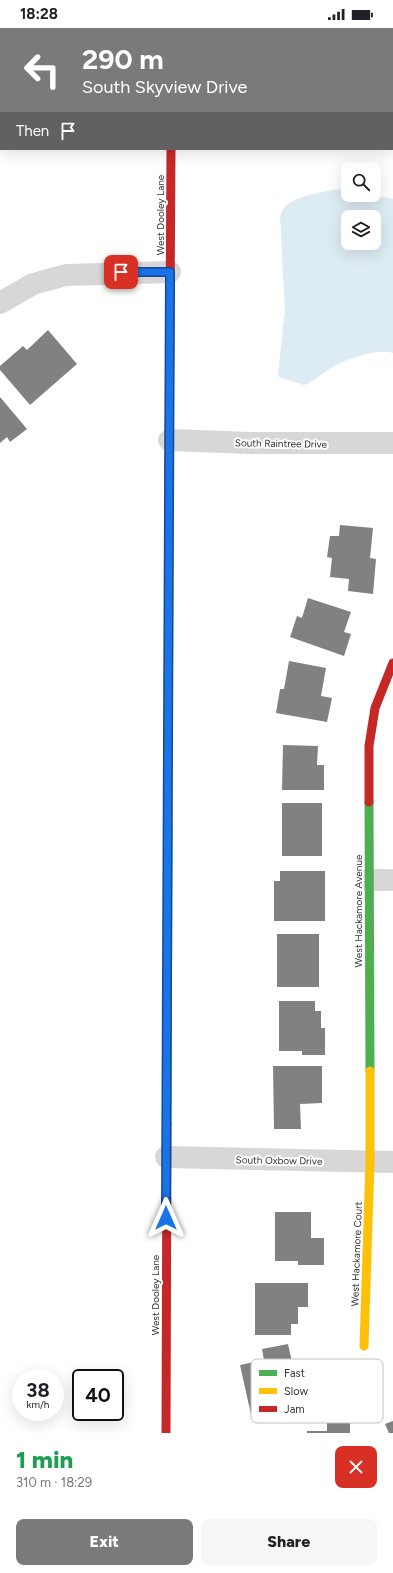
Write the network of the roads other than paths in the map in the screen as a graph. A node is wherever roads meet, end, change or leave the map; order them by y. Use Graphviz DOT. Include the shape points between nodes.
graph roads {
  1 [pos="171,150"];
  2 [pos="170,272"];
  3 [pos="0,303"];
  4 [pos="169,440"];
  5 [pos="393,443"];
  6 [pos="393,663"];
  7 [pos="368,880"];
  8 [pos="393,880"];
  9 [pos="166,1157"];
  10 [pos="370,1162"];
  11 [pos="393,1162"];
  12 [pos="364,1346"];
  13 [pos="166,1433"];
  1 -- 2 [label="street, West Dooley Lane"];
  2 -- 3 [label="street" via="66,275 32,284"];
  2 -- 4 [label="street, West Dooley Lane"];
  4 -- 5 [label="street, South Raintree Drive"];
  4 -- 9 [label="street, West Dooley Lane"];
  6 -- 7 [label="street, West Hackamore Avenue" via="375,708 369,746"];
  7 -- 8 [label="street"];
  7 -- 10 [label="street, West Hackamore Avenue"];
  9 -- 10 [label="street, South Oxbow Drive"];
  9 -- 13 [label="street, West Dooley Lane"];
  10 -- 11 [label="street, South Oxbow Drive"];
  10 -- 12 [label="street, West Hackamore Court"];
}
